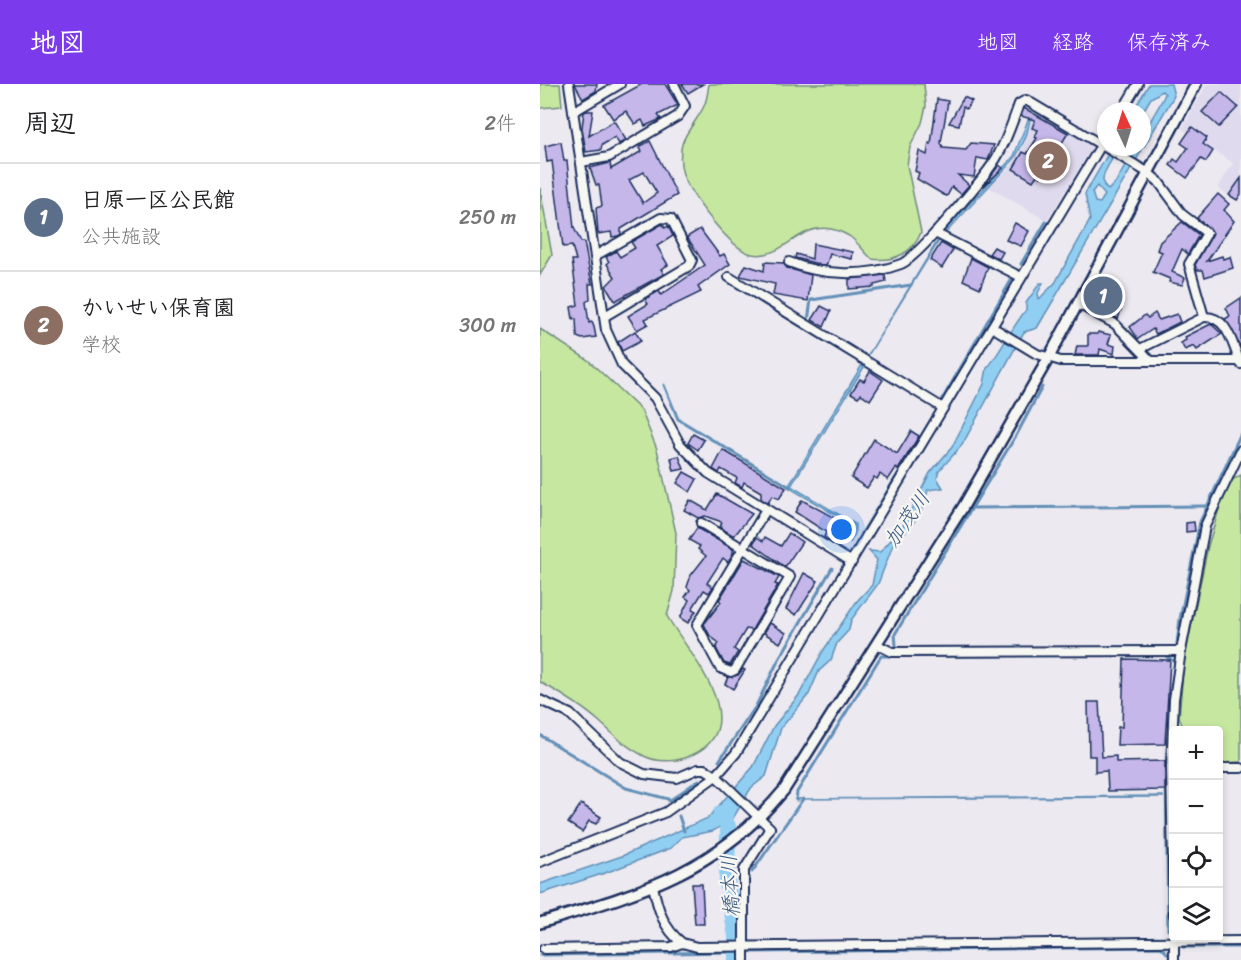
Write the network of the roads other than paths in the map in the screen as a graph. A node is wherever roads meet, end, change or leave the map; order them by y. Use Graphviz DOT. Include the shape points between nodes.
graph roads {
  1 [pos="569,84"];
  2 [pos="620,84"];
  3 [pos="674,84"];
  4 [pos="1138,84"];
  5 [pos="1196,84"];
  6 [pos="1127,102"];
  7 [pos="573,112"];
  8 [pos="1097,143"];
  9 [pos="1097,156"];
  10 [pos="1119,156"];
  11 [pos="581,162"];
  12 [pos="1143,170"];
  13 [pos="940,235"];
  14 [pos="595,256"];
  15 [pos="789,262"];
  16 [pos="729,277"];
  17 [pos="1021,277"];
  18 [pos="1078,304"];
  19 [pos="605,316"];
  20 [pos="1204,317"];
  21 [pos="996,329"];
  22 [pos="1140,349"];
  23 [pos="1048,359"];
  24 [pos="1151,361"];
  25 [pos="1240,362"];
  26 [pos="943,408"];
  27 [pos="1241,450"];
  28 [pos="766,510"];
  29 [pos="701,523"];
  30 [pos="744,547"];
  31 [pos="852,562"];
  32 [pos="878,645"];
  33 [pos="1181,651"];
  34 [pos="540,700"];
  35 [pos="1173,726"];
  36 [pos="1223,768"];
  37 [pos="1241,768"];
  38 [pos="716,776"];
  39 [pos="1172,780"];
  40 [pos="758,819"];
  41 [pos="540,862"];
  42 [pos="652,886"];
  43 [pos="1173,888"];
  44 [pos="540,923"];
  45 [pos="1169,940"];
  46 [pos="1223,941"];
  47 [pos="1241,941"];
  48 [pos="1174,942"];
  49 [pos="682,944"];
  50 [pos="739,946"];
  51 [pos="544,949"];
  52 [pos="744,960"];
  53 [pos="1174,960"];
  1 -- 7 [label="street"];
  2 -- 7 [label="street"];
  3 -- 11 [label="street" via="685,106 678,116 609,158"];
  4 -- 6 [label="street"];
  5 -- 12 [label="street"];
  7 -- 11 [label="street"];
  8 -- 13 [label="street" via="1031,102 1023,101 993,163"];
  9 -- 17 [label="street"];
  10 -- 12 [label="street"];
  11 -- 14 [label="street"];
  12 -- 18 [label="street"];
  12 -- 20 [label="street" via="1158,180 1183,215 1207,233 1189,264"];
  13 -- 15 [label="street" via="912,258 878,270 809,270"];
  13 -- 17 [label="street"];
  14 -- 19 [label="street"];
  14 -- 19 [label="street" via="666,217 671,219 692,260"];
  16 -- 26 [label="street"];
  17 -- 21 [label="street"];
  18 -- 22 [label="street" via="1115,324"];
  18 -- 23 [label="street"];
  19 -- 28 [label="street" via="606,330 618,357 655,398 689,455 708,473"];
  20 -- 22 [label="street"];
  20 -- 25 [label="street" via="1223,324"];
  21 -- 23 [label="street"];
  21 -- 26 [label="street"];
  22 -- 24 [label="street"];
  23 -- 24 [label="street"];
  23 -- 32 [label="street"];
  24 -- 25 [label="street"];
  26 -- 31 [label="street"];
  27 -- 33 [label="street" via="1205,526"];
  28 -- 30 [label="street"];
  28 -- 31 [label="street"];
  29 -- 30 [label="street"];
  30 -- 30 [label="street" via="790,577 735,670 725,672 697,625"];
  31 -- 38 [label="street" via="736,753"];
  32 -- 33 [label="street" via="892,652"];
  32 -- 40 [label="street" via="784,790"];
  33 -- 35 [label="street"];
  34 -- 38 [label="street" via="570,714 620,762 644,774 677,778 705,769"];
  36 -- 37 [label="street"];
  38 -- 40 [label="street"];
  38 -- 41 [label="street" via="666,812"];
  39 -- 43 [label="street"];
  40 -- 42 [label="street" via="690,870"];
  40 -- 50 [label="street" via="770,828 744,870"];
  42 -- 44 [label="street"];
  42 -- 49 [label="street" via="670,934"];
  45 -- 50 [label="street"];
  46 -- 47 [label="street"];
  48 -- 53 [label="street"];
  49 -- 50 [label="street"];
  49 -- 51 [label="street"];
  50 -- 52 [label="street"];
}
